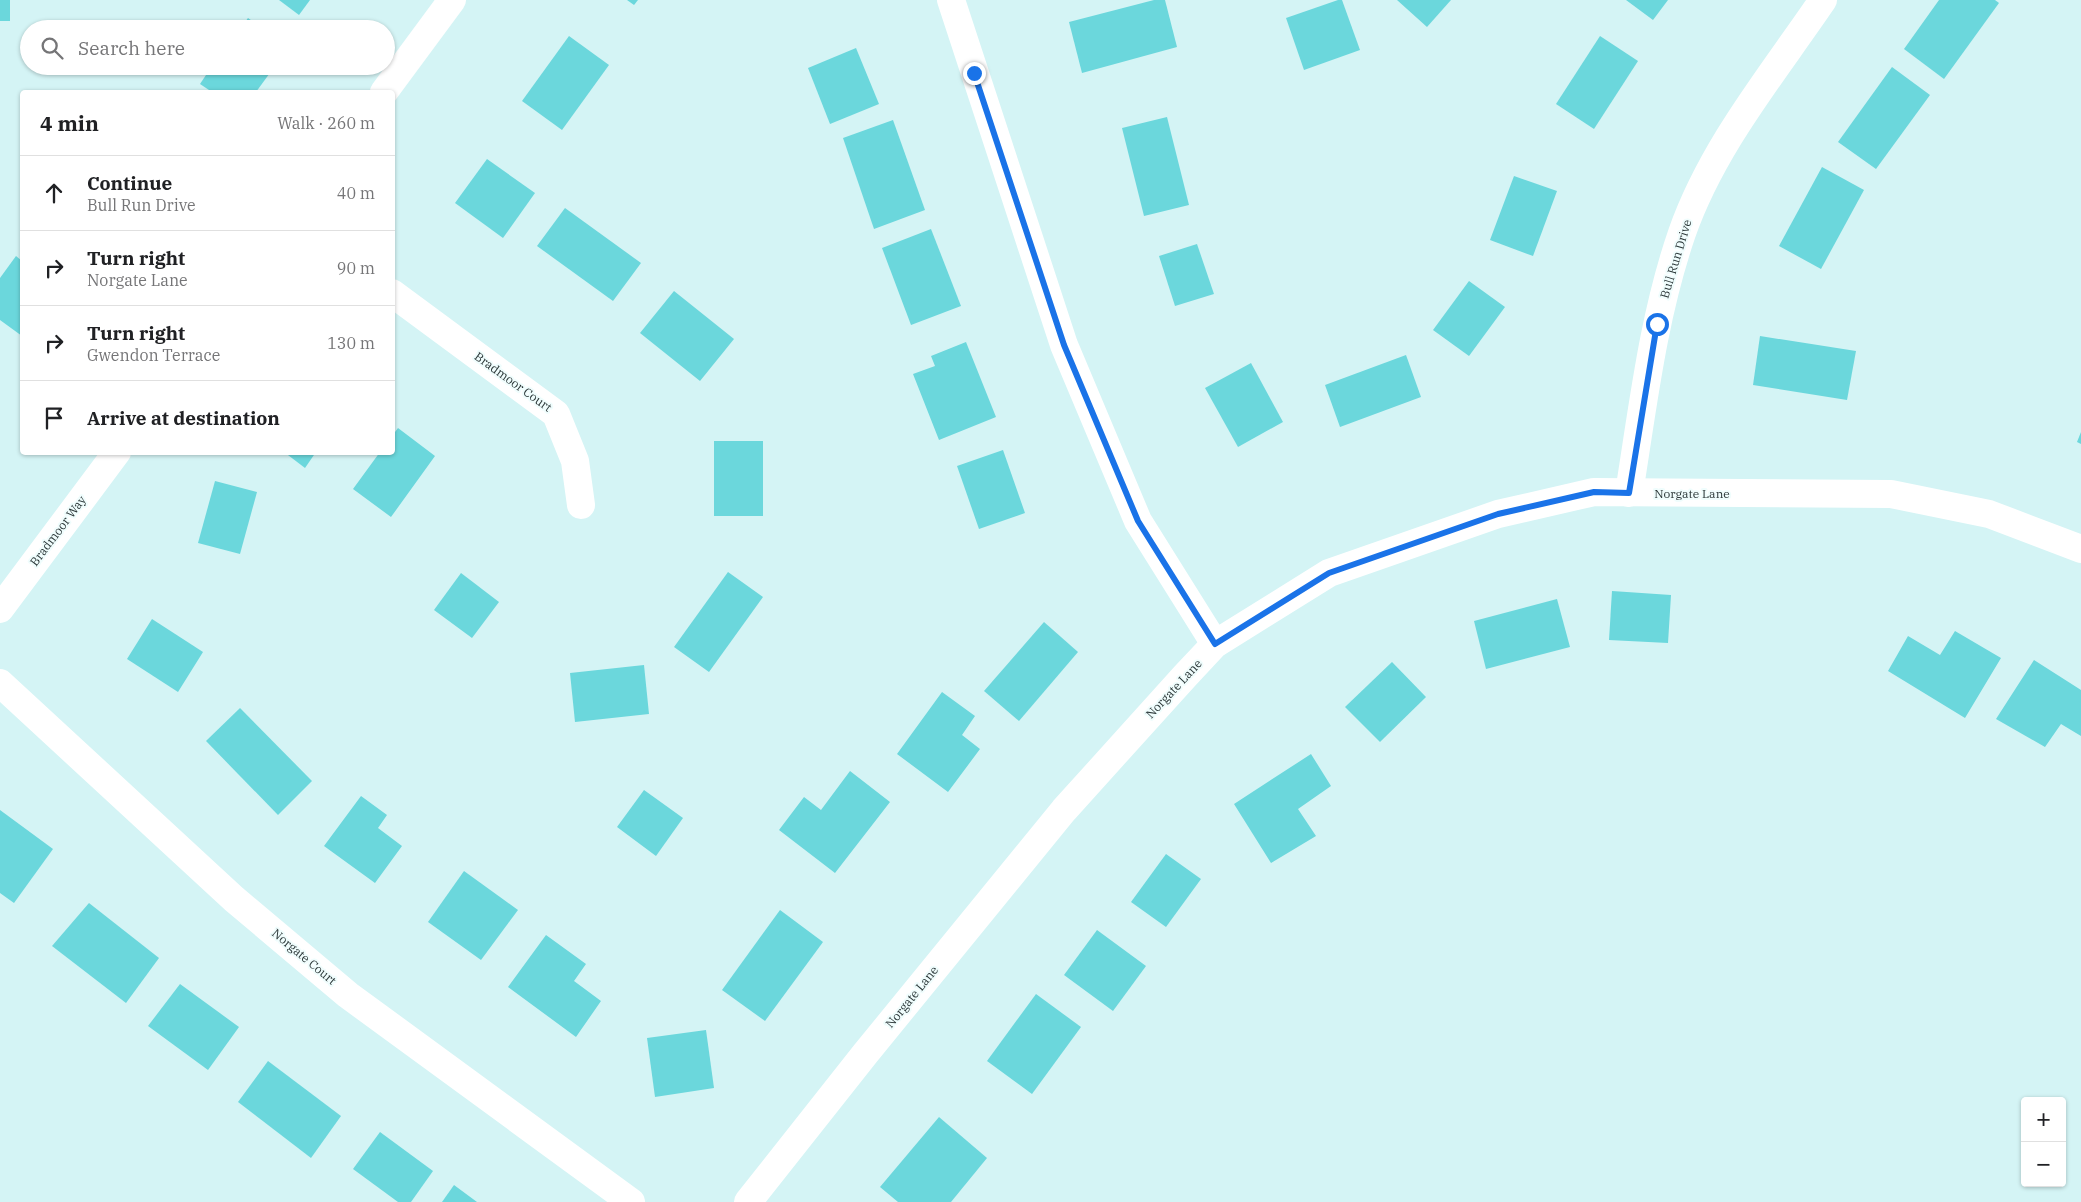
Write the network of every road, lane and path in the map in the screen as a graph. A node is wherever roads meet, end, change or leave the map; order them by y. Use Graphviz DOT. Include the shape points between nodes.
graph roads {
  1 [pos="452,0"];
  2 [pos="951,0"];
  3 [pos="1823,0"];
  4 [pos="385,90"];
  5 [pos="395,295"];
  6 [pos="115,455"];
  7 [pos="1629,493"];
  8 [pos="581,505"];
  9 [pos="2081,550"];
  10 [pos="0,609"];
  11 [pos="1215,644"];
  12 [pos="0,683"];
  13 [pos="631,1202"];
  14 [pos="748,1202"];
  1 -- 4 [label="street"];
  2 -- 11 [label="street" via="1064,345 1138,521"];
  3 -- 7 [label="street, Bull Run Drive" via="1724,144 1682,233 1657,324"];
  5 -- 8 [label="street, Bradmoor Court" via="556,414 574,461"];
  6 -- 10 [label="street, Bradmoor Way"];
  7 -- 9 [label="street, Norgate Lane" via="1891,494 1989,514"];
  7 -- 11 [label="street, Norgate Lane" via="1594,492 1498,514 1329,573"];
  11 -- 14 [label="street, Norgate Lane" via="1064,810"];
  12 -- 13 [label="street, Norgate Court" via="234,899 348,995"];
}
